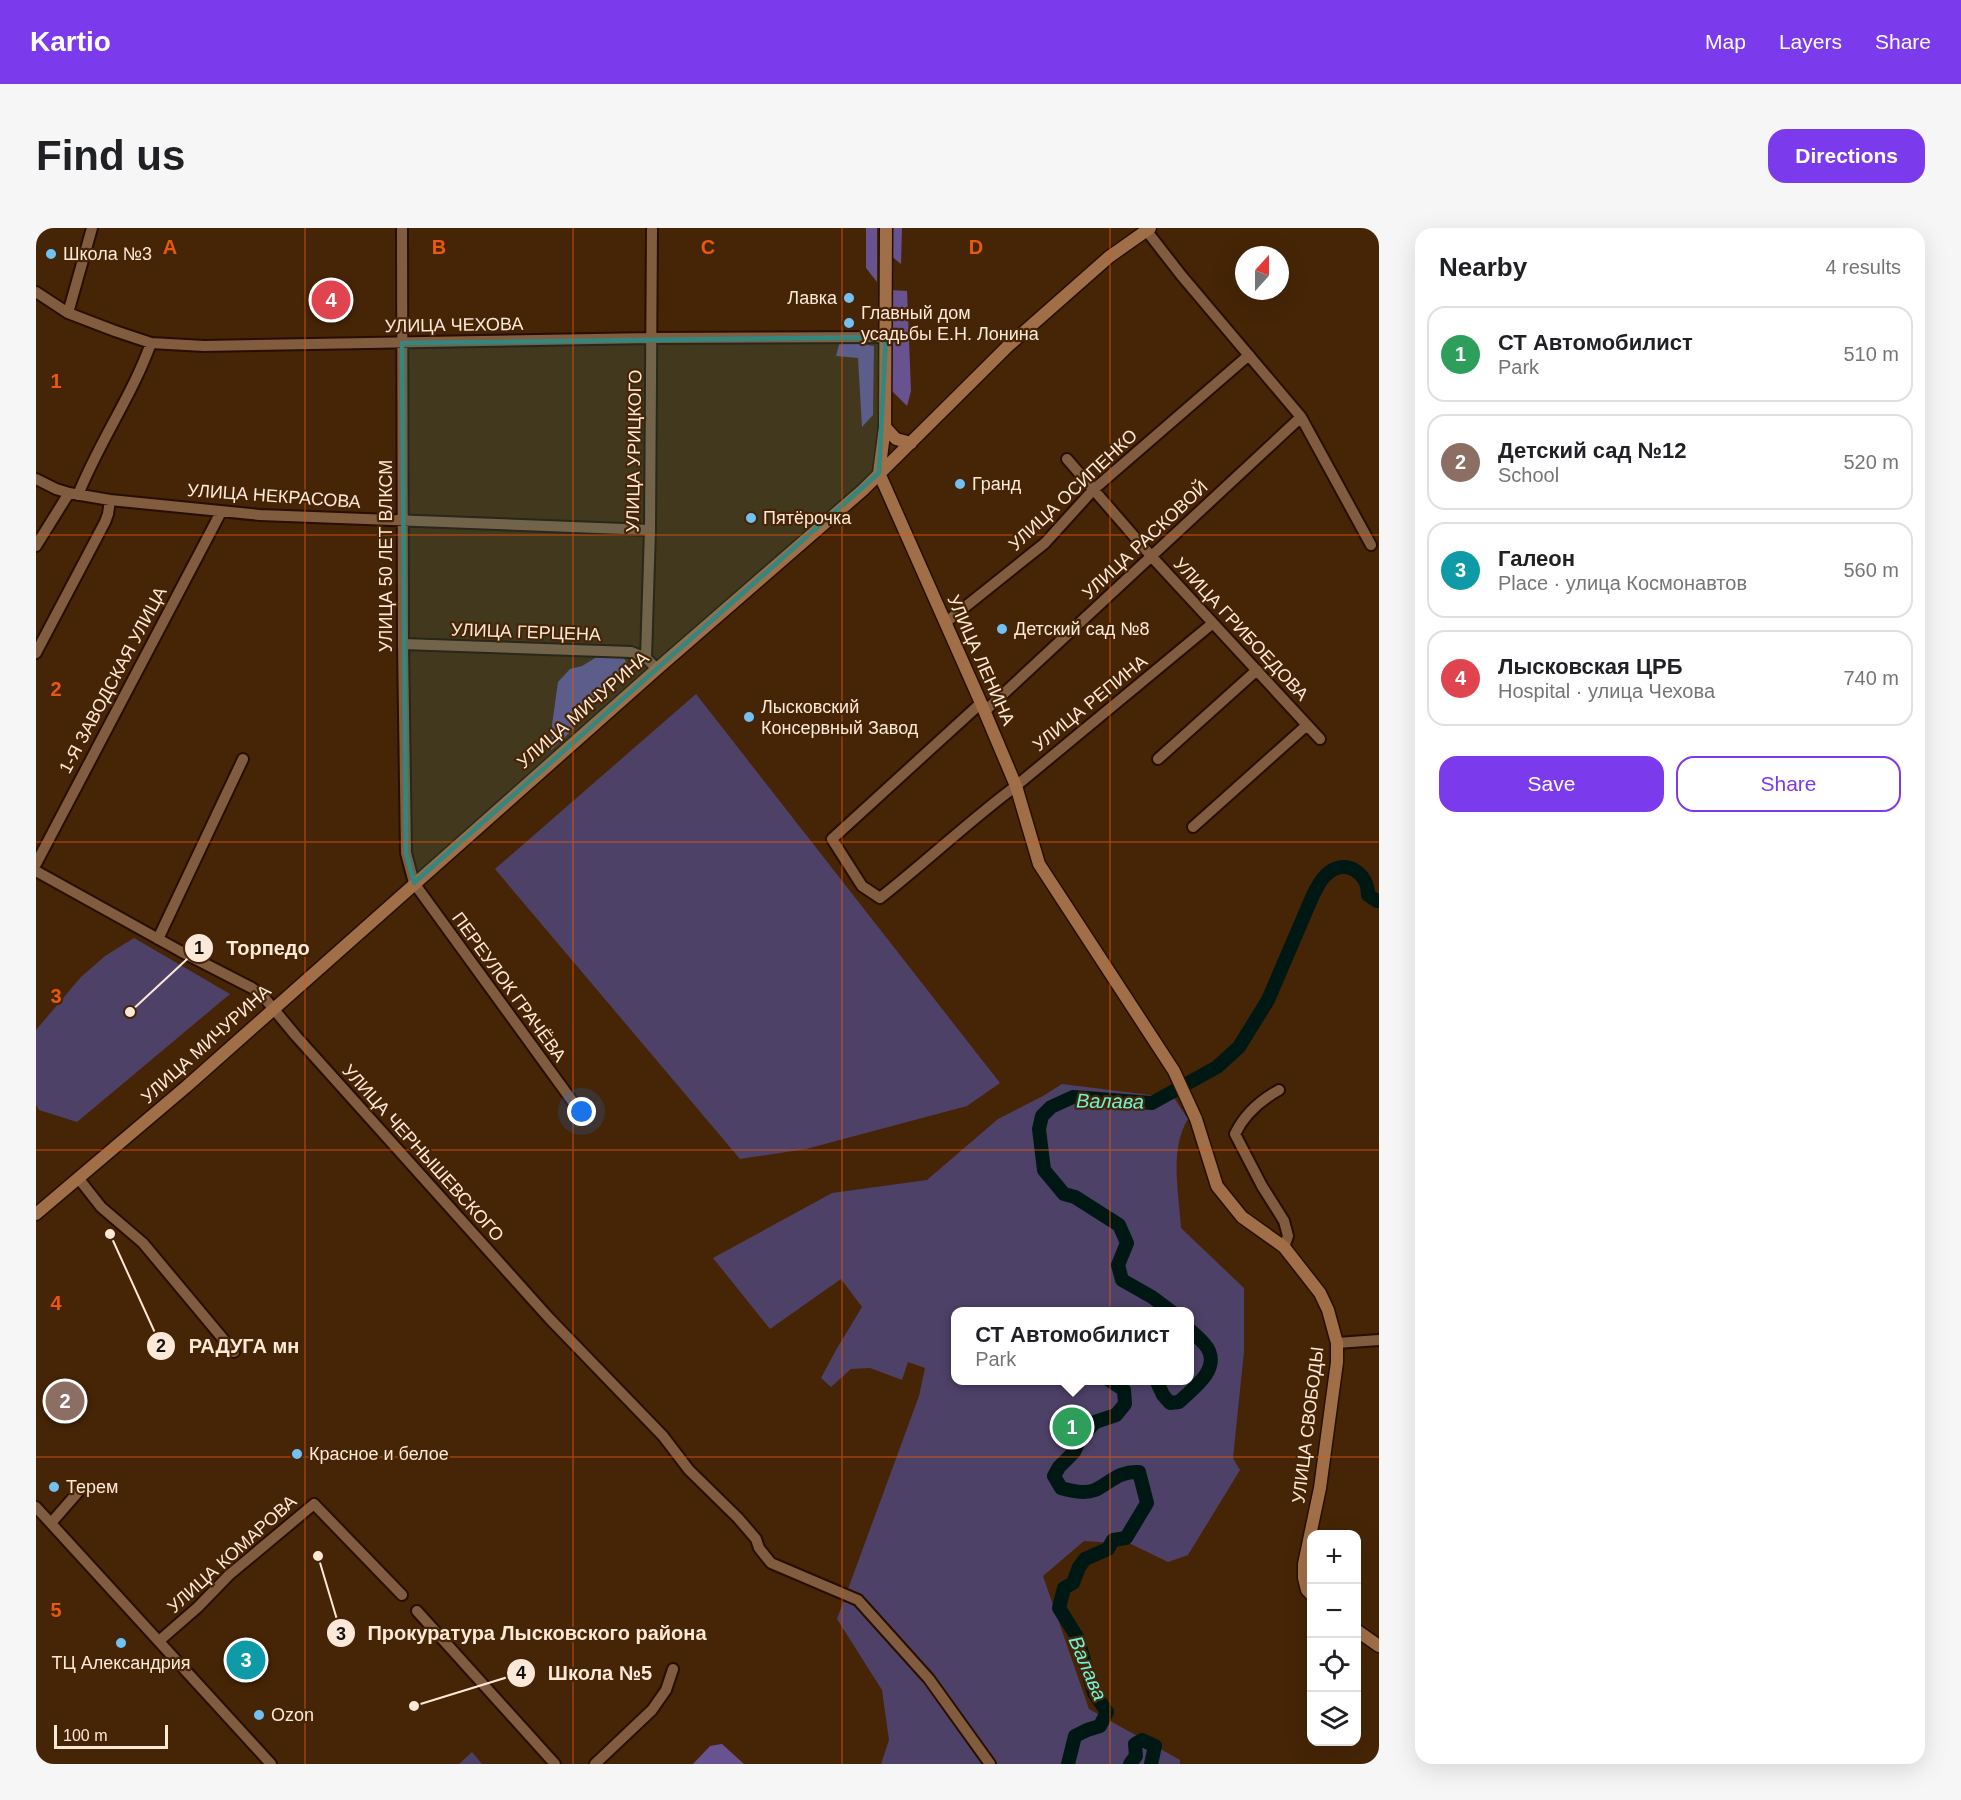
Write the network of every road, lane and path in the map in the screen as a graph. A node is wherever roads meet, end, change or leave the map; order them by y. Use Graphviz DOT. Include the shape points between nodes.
graph roads {
  1 [pos="92,228"];
  2 [pos="402,228"];
  3 [pos="652,228"];
  4 [pos="886,228"];
  5 [pos="1148,229"];
  6 [pos="36,292"];
  7 [pos="68,313"];
  8 [pos="886,337"];
  9 [pos="652,338"];
  10 [pos="151,343"];
  11 [pos="402,343"];
  12 [pos="1249,355"];
  13 [pos="1301,417"];
  14 [pos="885,427"];
  15 [pos="911,443"];
  16 [pos="1067,459"];
  17 [pos="879,473"];
  18 [pos="36,479"];
  19 [pos="1093,490"];
  20 [pos="74,494"];
  21 [pos="110,500"];
  22 [pos="220,512"];
  23 [pos="402,520"];
  24 [pos="650,530"];
  25 [pos="1371,545"];
  26 [pos="36,546"];
  27 [pos="1152,556"];
  28 [pos="945,623"];
  29 [pos="1213,623"];
  30 [pos="403,644"];
  31 [pos="36,653"];
  32 [pos="646,658"];
  33 [pos="657,669"];
  34 [pos="1257,670"];
  35 [pos="983,707"];
  36 [pos="1307,725"];
  37 [pos="1320,739"];
  38 [pos="243,759"];
  39 [pos="1158,759"];
  40 [pos="1016,786"];
  41 [pos="1193,827"];
  42 [pos="832,839"];
  43 [pos="36,864"];
  44 [pos="36,871"];
  45 [pos="414,883"];
  46 [pos="158,939"];
  47 [pos="273,1009"];
  48 [pos="1279,1090"];
  49 [pos="578,1109"];
  50 [pos="1196,1119"];
  51 [pos="79,1179"];
  52 [pos="36,1214"];
  53 [pos="1284,1247"];
  54 [pos="1379,1340"];
  55 [pos="1337,1343"];
  56 [pos="234,1352"];
  57 [pos="79,1491"];
  58 [pos="36,1507"];
  59 [pos="51,1523"];
  60 [pos="1307,1590"];
  61 [pos="402,1595"];
  62 [pos="417,1611"];
  63 [pos="1361,1633"];
  64 [pos="159,1641"];
  65 [pos="1379,1646"];
  66 [pos="674,1669"];
  67 [pos="271,1764"];
  68 [pos="555,1764"];
  69 [pos="594,1764"];
  70 [pos="990,1764"];
  1 -- 7 [label="street"];
  2 -- 11 [label="street, УЛИЦА 50 ЛЕТ ВЛКСМ"];
  3 -- 9 [label="street, УЛИЦА УРИЦКОГО"];
  4 -- 8 [label="main road"];
  5 -- 12 [label="street" via="1181,275"];
  5 -- 15 [label="main road, УЛИЦА МИЧУРИНА" via="1109,257 1008,346"];
  6 -- 7 [label="street, УЛИЦА ЧЕХОВА"];
  7 -- 10 [label="street, УЛИЦА ЧЕХОВА"];
  8 -- 9 [label="street, УЛИЦА ЧЕХОВА"];
  8 -- 14 [label="main road"];
  9 -- 11 [label="street, УЛИЦА ЧЕХОВА"];
  9 -- 24 [label="street, УЛИЦА УРИЦКОГО"];
  10 -- 11 [label="street, УЛИЦА ЧЕХОВА"];
  10 -- 20 [label="street" via="143,367"];
  11 -- 23 [label="street, УЛИЦА 50 ЛЕТ ВЛКСМ"];
  12 -- 13 [label="street"];
  12 -- 19 [label="street, УЛИЦА ОСИПЕНКО"];
  13 -- 25 [label="street"];
  13 -- 27 [label="street, УЛИЦА РАСКОВОЙ"];
  14 -- 15 [label="main road" via="896,439"];
  14 -- 17 [label="main road"];
  15 -- 17 [label="main road, УЛИЦА МИЧУРИНА"];
  16 -- 19 [label="street, УЛИЦА ГРИБОЕДОВА"];
  17 -- 28 [label="main road, УЛИЦА ЛЕНИНА"];
  17 -- 33 [label="main road, УЛИЦА МИЧУРИНА"];
  18 -- 20 [label="street, УЛИЦА НЕКРАСОВА"];
  19 -- 27 [label="street, УЛИЦА ГРИБОЕДОВА"];
  19 -- 28 [label="street, УЛИЦА ОСИПЕНКО" via="1045,543"];
  20 -- 21 [label="street, УЛИЦА НЕКРАСОВА"];
  20 -- 26 [label="street"];
  21 -- 22 [label="street, УЛИЦА НЕКРАСОВА"];
  21 -- 31 [label="street" via="105,522"];
  22 -- 23 [label="street, УЛИЦА НЕКРАСОВА"];
  22 -- 43 [label="street, 1-Я ЗАВОДСКАЯ УЛИЦА"];
  23 -- 24 [label="street, УЛИЦА НЕКРАСОВА"];
  23 -- 30 [label="street, УЛИЦА 50 ЛЕТ ВЛКСМ"];
  24 -- 32 [label="street, УЛИЦА УРИЦКОГО"];
  27 -- 29 [label="street, УЛИЦА ГРИБОЕДОВА"];
  27 -- 35 [label="street, УЛИЦА РАСКОВОЙ"];
  28 -- 35 [label="main road, УЛИЦА ЛЕНИНА"];
  29 -- 34 [label="street, УЛИЦА ГРИБОЕДОВА"];
  29 -- 40 [label="street, УЛИЦА РЕПИНА"];
  30 -- 32 [label="street, УЛИЦА ГЕРЦЕНА" via="631,652"];
  30 -- 45 [label="street, УЛИЦА 50 ЛЕТ ВЛКСМ" via="406,853"];
  32 -- 33 [label="street"];
  33 -- 45 [label="main road, УЛИЦА МИЧУРИНА"];
  34 -- 36 [label="street, УЛИЦА ГРИБОЕДОВА"];
  34 -- 39 [label="street"];
  35 -- 40 [label="main road, УЛИЦА ЛЕНИНА"];
  35 -- 42 [label="street, УЛИЦА РАСКОВОЙ"];
  36 -- 37 [label="street, УЛИЦА ГРИБОЕДОВА"];
  36 -- 41 [label="street"];
  38 -- 46 [label="street"];
  40 -- 42 [label="street, УЛИЦА РЕПИНА" via="880,898 862,886"];
  40 -- 50 [label="main road, УЛИЦА ЛЕНИНА" via="1039,864 1174,1071"];
  44 -- 46 [label="street, УЛИЦА ЧЕРНЫШЕВСКОГО"];
  45 -- 47 [label="main road, УЛИЦА МИЧУРИНА"];
  45 -- 49 [label="street, ПЕРЕУЛОК ГРАЧЁВА"];
  46 -- 47 [label="street, УЛИЦА ЧЕРНЫШЕВСКОГО" via="252,988"];
  47 -- 51 [label="main road, УЛИЦА МИЧУРИНА"];
  47 -- 70 [label="street, УЛИЦА ЧЕРНЫШЕВСКОГО" via="549,1318 738,1518 771,1563 858,1600 929,1679"];
  48 -- 53 [label="street" via="1266,1097 1240,1123 1235,1134 1284,1221 1288,1236"];
  50 -- 53 [label="main road, УЛИЦА СВОБОДЫ" via="1217,1186 1242,1216"];
  51 -- 52 [label="main road, УЛИЦА МИЧУРИНА"];
  51 -- 56 [label="street" via="101,1207 143,1243"];
  53 -- 55 [label="main road, УЛИЦА СВОБОДЫ" via="1320,1293"];
  54 -- 55 [label="street"];
  55 -- 60 [label="main road, УЛИЦА СВОБОДЫ" via="1331,1409 1304,1564"];
  57 -- 59 [label="street"];
  58 -- 59 [label="street"];
  59 -- 64 [label="street"];
  61 -- 64 [label="street, УЛИЦА КОМАРОВА" via="314,1504"];
  62 -- 68 [label="street"];
  63 -- 65 [label="main road"];
  64 -- 67 [label="street"];
  66 -- 69 [label="street" via="652,1710"];
}
